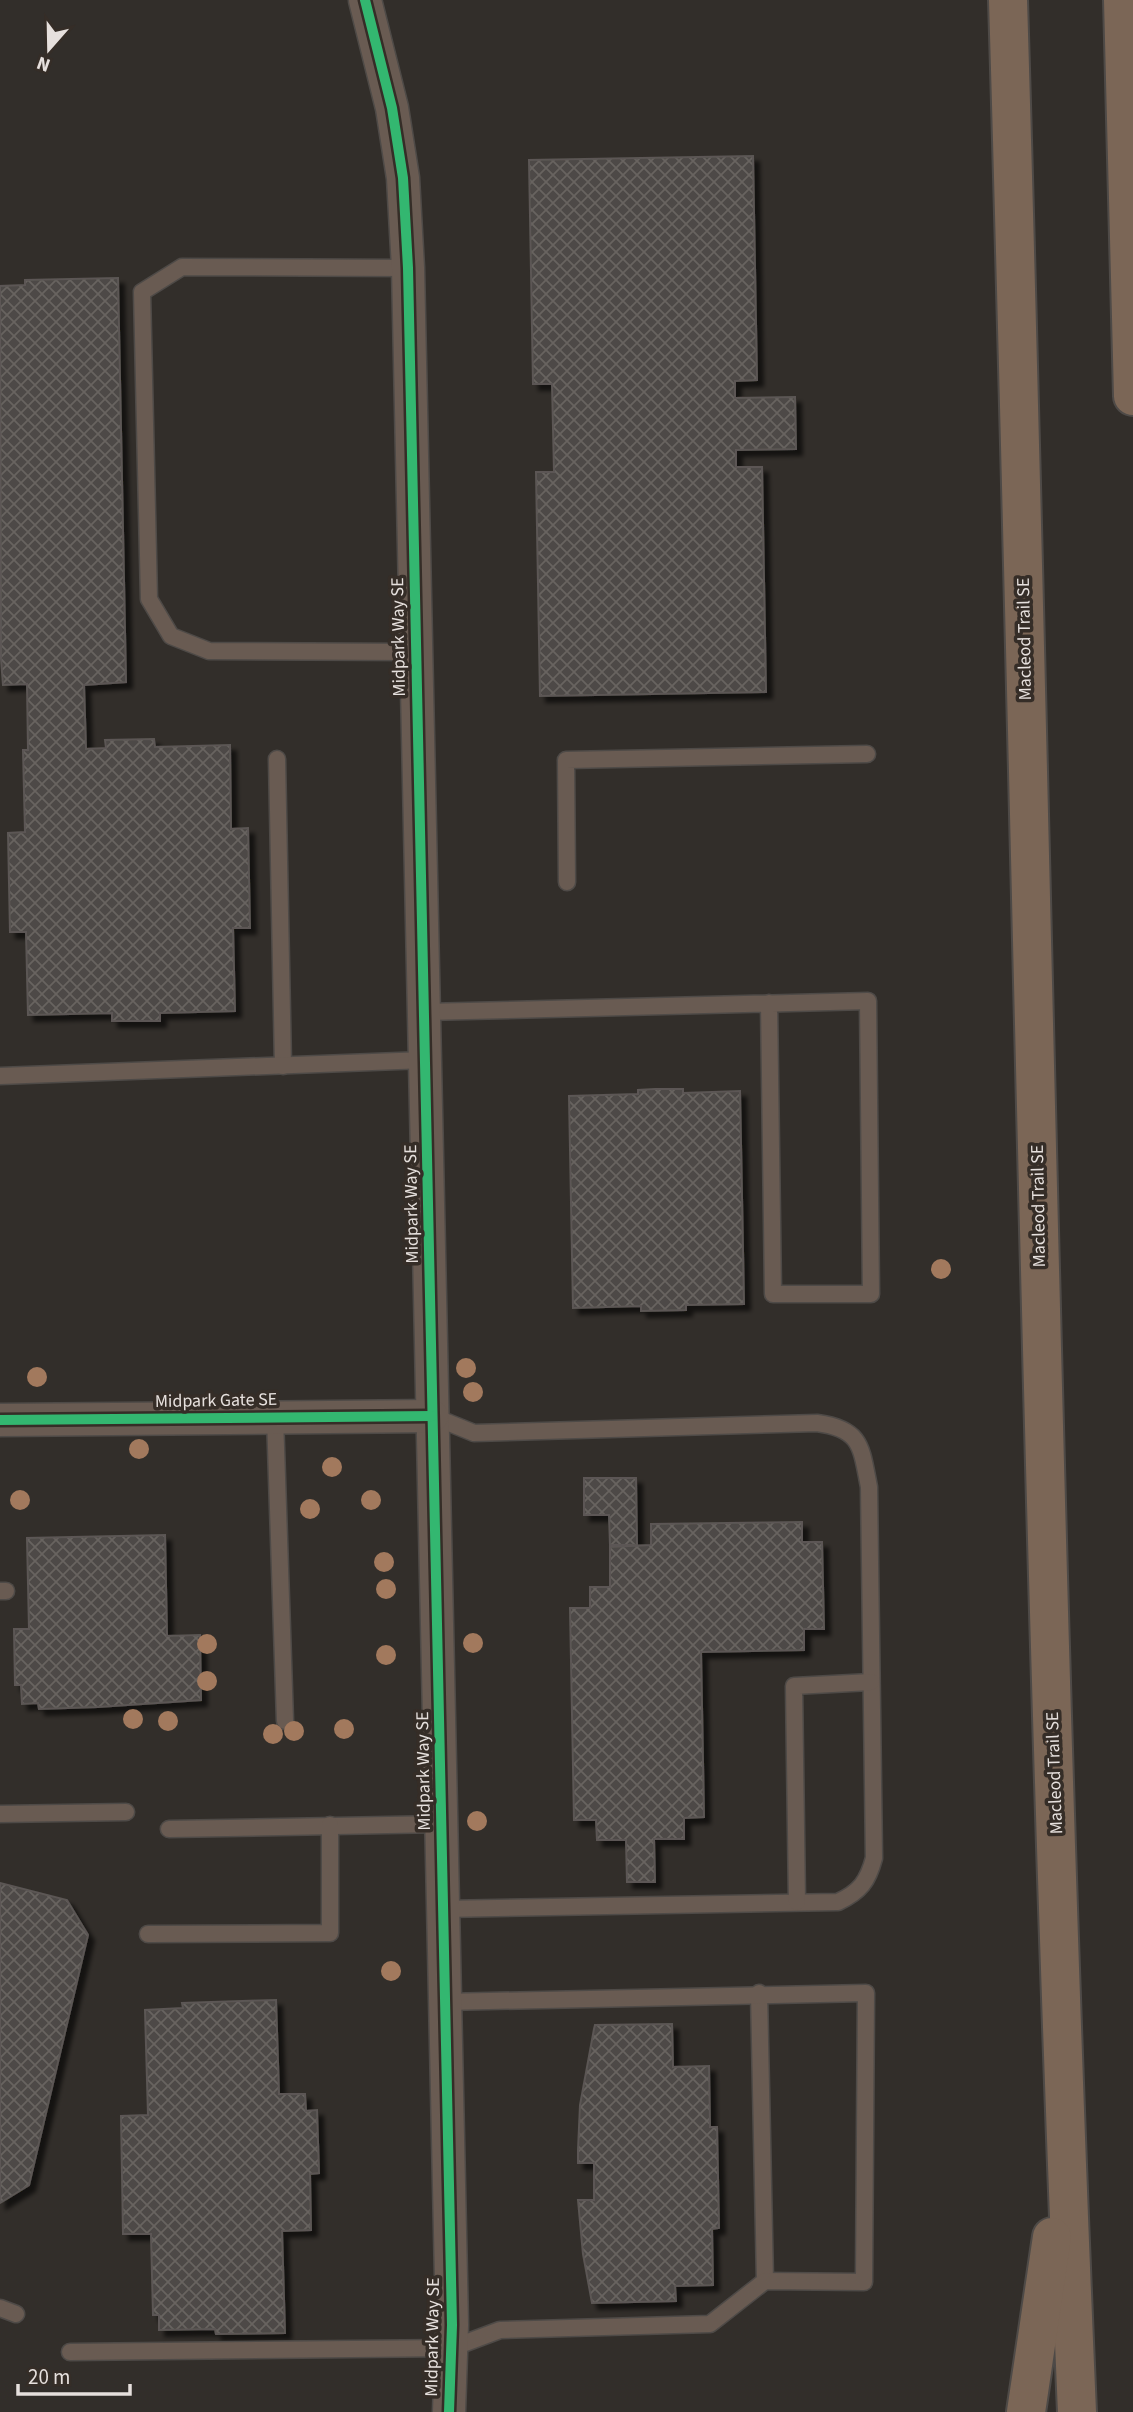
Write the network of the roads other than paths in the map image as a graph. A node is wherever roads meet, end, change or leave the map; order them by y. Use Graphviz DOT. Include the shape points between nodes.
graph roads {
  1 [pos="365,0"];
  2 [pos="1006,0"];
  3 [pos="1124,0"];
  4 [pos="408,268"];
  5 [pos="1133,396"];
  6 [pos="416,652"];
  7 [pos="867,754"];
  8 [pos="277,759"];
  9 [pos="568,882"];
  10 [pos="769,1003"];
  11 [pos="425,1012"];
  12 [pos="425,1060"];
  13 [pos="283,1066"];
  14 [pos="0,1076"];
  15 [pos="432,1416"];
  16 [pos="275,1417"];
  17 [pos="0,1420"];
  18 [pos="870,1682"];
  19 [pos="285,1721"];
  20 [pos="126,1812"];
  21 [pos="0,1814"];
  22 [pos="442,1824"];
  23 [pos="330,1825"];
  24 [pos="169,1829"];
  25 [pos="797,1902"];
  26 [pos="443,1909"];
  27 [pos="148,1934"];
  28 [pos="759,1993"];
  29 [pos="445,2002"];
  30 [pos="1065,2148"];
  31 [pos="765,2281"];
  32 [pos="0,2308"];
  33 [pos="16,2314"];
  34 [pos="452,2348"];
  35 [pos="70,2352"];
  36 [pos="449,2412"];
  37 [pos="1026,2412"];
  38 [pos="1077,2412"];
  1 -- 4 [label="street, Midpark Way SE" via="392,108 403,178"];
  2 -- 30 [label="highway, Macleod Trail SE"];
  3 -- 5 [label="highway"];
  4 -- 6 [label="street, Midpark Way SE"];
  4 -- 6 [label="lane" via="182,267 142,292 149,599 171,636 209,651"];
  6 -- 11 [label="street, Midpark Way SE"];
  7 -- 9 [label="lane" via="566,760"];
  8 -- 13 [label="lane"];
  10 -- 10 [label="lane" via="868,1001 871,1294 774,1294"];
  10 -- 11 [label="lane"];
  11 -- 12 [label="street, Midpark Way SE"];
  12 -- 13 [label="lane"];
  12 -- 15 [label="street, Midpark Way SE"];
  13 -- 14 [label="lane"];
  15 -- 16 [label="street, Midpark Gate SE"];
  15 -- 18 [label="lane" via="474,1433 841,1426 861,1444 869,1487"];
  15 -- 22 [label="street, Midpark Way SE"];
  16 -- 17 [label="street, Midpark Gate SE"];
  16 -- 19 [label="lane"];
  18 -- 25 [label="lane" via="874,1858 869,1878 838,1902"];
  18 -- 25 [label="lane" via="794,1686"];
  20 -- 21 [label="lane"];
  22 -- 23 [label="lane"];
  22 -- 26 [label="street, Midpark Way SE"];
  23 -- 24 [label="lane"];
  23 -- 27 [label="lane" via="330,1933"];
  25 -- 26 [label="lane"];
  26 -- 29 [label="street, Midpark Way SE"];
  28 -- 29 [label="lane"];
  28 -- 31 [label="lane"];
  28 -- 31 [label="lane" via="866,1993 864,2282"];
  29 -- 34 [label="street, Midpark Way SE"];
  30 -- 37 [label="highway"];
  30 -- 38 [label="highway, Macleod Trail SE"];
  31 -- 34 [label="lane" via="710,2324 500,2330"];
  32 -- 33 [label="lane"];
  34 -- 35 [label="lane"];
  34 -- 36 [label="street, Midpark Way SE"];
}
